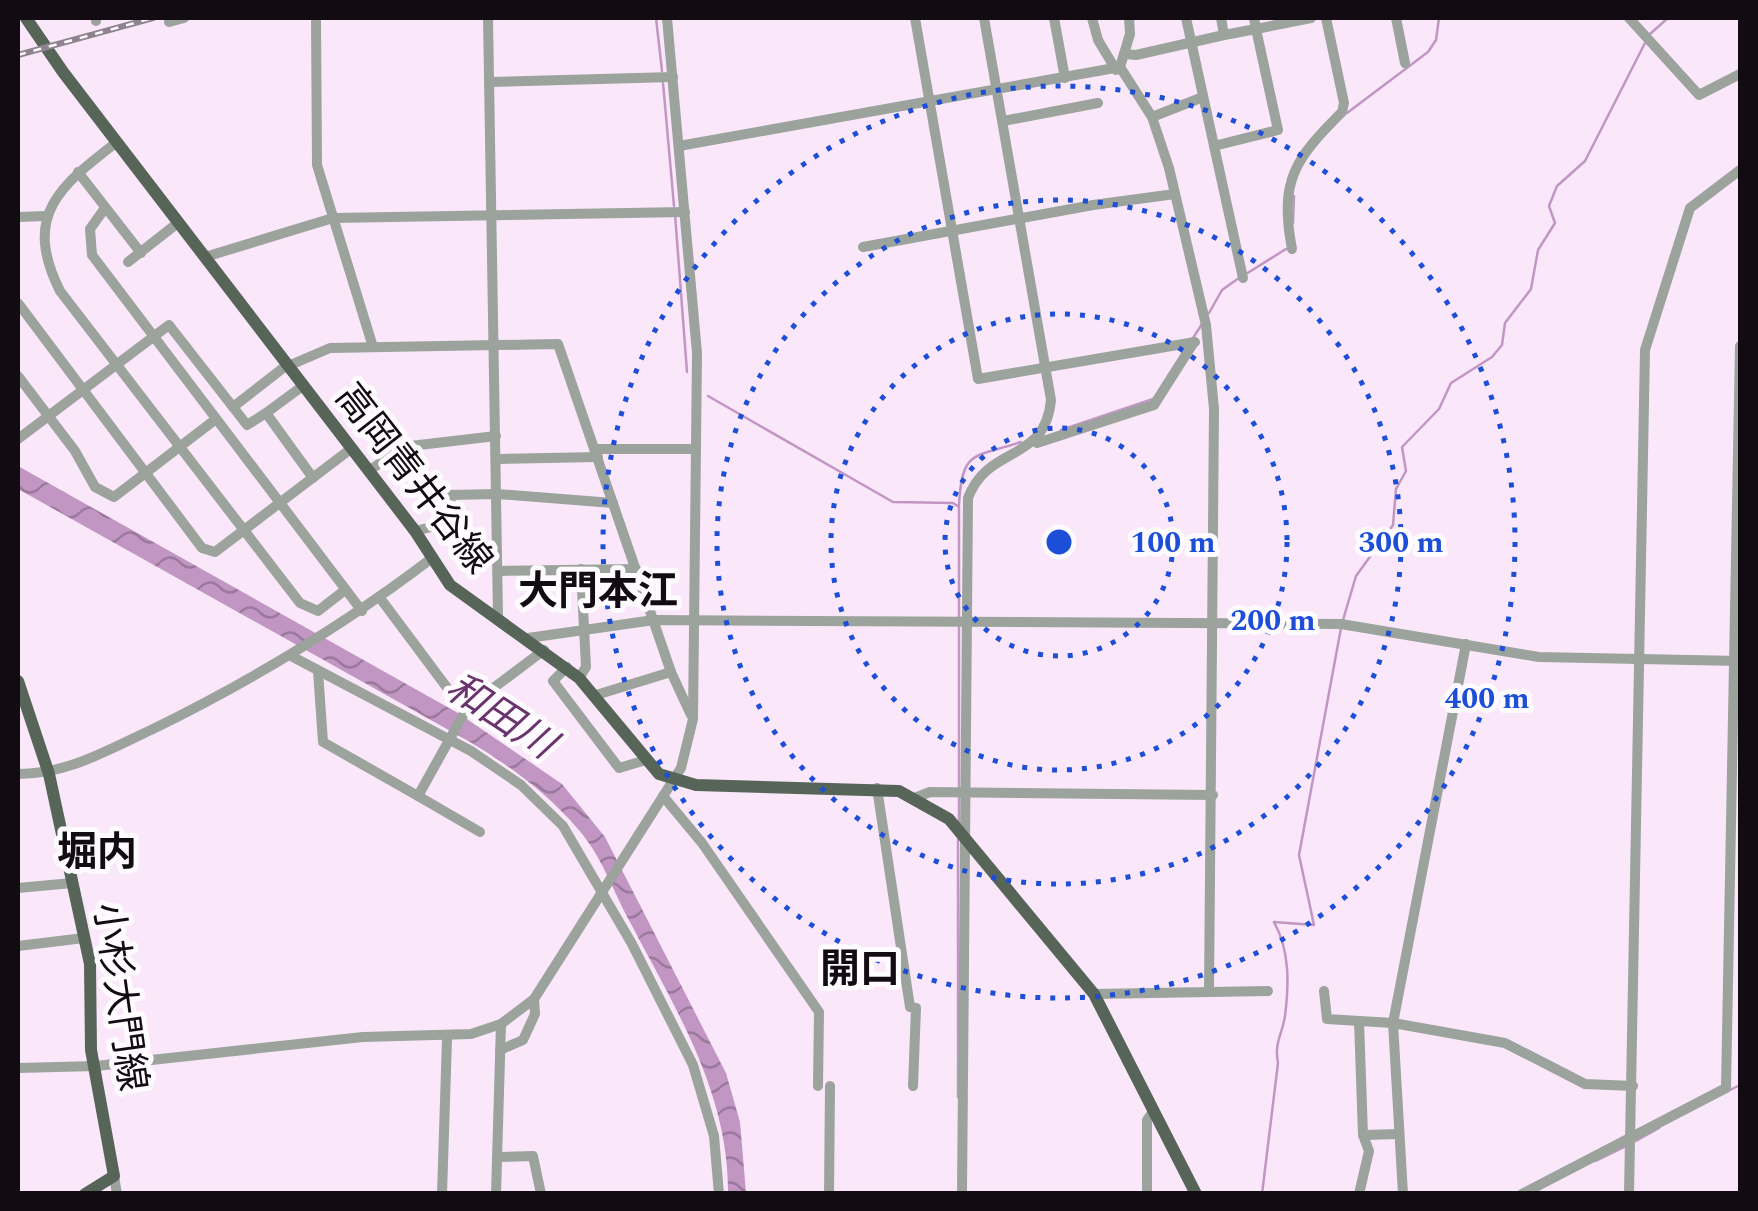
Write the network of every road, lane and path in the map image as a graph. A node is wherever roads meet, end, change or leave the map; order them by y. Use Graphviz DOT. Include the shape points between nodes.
graph roads {
  1 [pos="26,18"];
  2 [pos="184,18"];
  3 [pos="316,18"];
  4 [pos="488,18"];
  5 [pos="667,18"];
  6 [pos="916,18"];
  7 [pos="984,18"];
  8 [pos="1054,18"];
  9 [pos="1092,18"];
  10 [pos="1129,18"];
  11 [pos="1186,18"];
  12 [pos="1220,18"];
  13 [pos="1311,18"];
  14 [pos="1326,18"];
  15 [pos="1396,18"];
  16 [pos="1629,18"];
  17 [pos="169,22"];
  18 [pos="1255,23"];
  19 [pos="1224,35"];
  20 [pos="1191,42"];
  21 [pos="1124,54"];
  22 [pos="1405,63"];
  23 [pos="1118,68"];
  24 [pos="1740,74"];
  25 [pos="673,77"];
  26 [pos="1065,78"];
  27 [pos="490,82"];
  28 [pos="998,90"];
  29 [pos="1203,97"];
  30 [pos="930,101"];
  31 [pos="1098,103"];
  32 [pos="1152,117"];
  33 [pos="1003,122"];
  34 [pos="117,142"];
  35 [pos="679,146"];
  36 [pos="1214,146"];
  37 [pos="1740,170"];
  38 [pos="78,172"];
  39 [pos="1176,194"];
  40 [pos="106,208"];
  41 [pos="685,212"];
  42 [pos="491,215"];
  43 [pos="46,216"];
  44 [pos="18,217"];
  45 [pos="333,218"];
  46 [pos="1020,218"];
  47 [pos="179,222"];
  48 [pos="953,230"];
  49 [pos="863,247"];
  50 [pos="1292,249"];
  51 [pos="140,253"];
  52 [pos="205,257"];
  53 [pos="128,262"];
  54 [pos="1243,278"];
  55 [pos="18,303"];
  56 [pos="1206,325"];
  57 [pos="153,336"];
  58 [pos="1194,342"];
  59 [pos="494,346"];
  60 [pos="1740,346"];
  61 [pos="372,347"];
  62 [pos="116,364"];
  63 [pos="287,365"];
  64 [pos="1047,367"];
  65 [pos="19,381"];
  66 [pos="304,385"];
  67 [pos="82,390"];
  68 [pos="233,408"];
  69 [pos="266,413"];
  70 [pos="48,417"];
  71 [pos="216,419"];
  72 [pos="496,436"];
  73 [pos="18,439"];
  74 [pos="1033,444"];
  75 [pos="179,448"];
  76 [pos="352,448"];
  77 [pos="696,449"];
  78 [pos="596,453"];
  79 [pos="496,459"];
  80 [pos="370,471"];
  81 [pos="146,474"];
  82 [pos="313,478"];
  83 [pos="497,494"];
  84 [pos="280,502"];
  85 [pos="613,503"];
  86 [pos="244,531"];
  87 [pos="415,531"];
  88 [pos="432,558"];
  89 [pos="636,568"];
  90 [pos="580,570"];
  91 [pos="498,571"];
  92 [pos="345,590"];
  93 [pos="380,598"];
  94 [pos="362,612"];
  95 [pos="498,617"];
  96 [pos="694,619"];
  97 [pos="654,620"];
  98 [pos="967,622"];
  99 [pos="1211,623"];
  100 [pos="581,630"];
  101 [pos="528,638"];
  102 [pos="1466,644"];
  103 [pos="544,650"];
  104 [pos="293,657"];
  105 [pos="1640,660"];
  106 [pos="1738,661"];
  107 [pos="567,668"];
  108 [pos="318,671"];
  109 [pos="671,672"];
  110 [pos="580,678"];
  111 [pos="18,680"];
  112 [pos="596,695"];
  113 [pos="454,697"];
  114 [pos="693,720"];
  115 [pos="447,742"];
  116 [pos="646,760"];
  117 [pos="18,774"];
  118 [pos="49,774"];
  119 [pos="673,780"];
  120 [pos="877,788"];
  121 [pos="965,793"];
  122 [pos="1213,795"];
  123 [pos="418,796"];
  124 [pos="663,796"];
  125 [pos="918,798"];
  126 [pos="480,832"];
  127 [pos="964,835"];
  128 [pos="72,883"];
  129 [pos="18,888"];
  130 [pos="603,891"];
  131 [pos="84,938"];
  132 [pos="18,946"];
  133 [pos="1209,991"];
  134 [pos="1324,991"];
  135 [pos="1268,992"];
  136 [pos="1094,994"];
  137 [pos="534,999"];
  138 [pos="1359,1021"];
  139 [pos="1393,1023"];
  140 [pos="501,1024"];
  141 [pos="447,1039"];
  142 [pos="500,1050"];
  143 [pos="96,1066"];
  144 [pos="18,1068"];
  145 [pos="913,1086"];
  146 [pos="1632,1086"];
  147 [pos="1154,1110"];
  148 [pos="1398,1134"];
  149 [pos="1363,1135"];
  150 [pos="1632,1138"];
  151 [pos="498,1157"];
  152 [pos="114,1176"];
  153 [pos="85,1194"];
  154 [pos="117,1194"];
  155 [pos="442,1194"];
  156 [pos="496,1194"];
  157 [pos="541,1194"];
  158 [pos="719,1194"];
  159 [pos="829,1194"];
  160 [pos="962,1194"];
  161 [pos="1147,1194"];
  162 [pos="1196,1194"];
  163 [pos="1359,1194"];
  164 [pos="1403,1194"];
  165 [pos="1522,1194"];
  166 [pos="1630,1194"];
  1 -- 34 [label="main road, 高岡青井谷線"];
  2 -- 17 [label="street"];
  3 -- 45 [label="street" via="317,165"];
  4 -- 27 [label="street"];
  5 -- 25 [label="street"];
  6 -- 30 [label="street"];
  7 -- 28 [label="street"];
  8 -- 26 [label="street"];
  9 -- 23 [label="street"];
  10 -- 21 [label="street"];
  11 -- 20 [label="street"];
  12 -- 19 [label="street"];
  13 -- 18 [label="street"];
  14 -- 50 [label="street" via="1344,103 1294,166"];
  15 -- 22 [label="street"];
  16 -- 24 [label="street" via="1700,95"];
  18 -- 19 [label="street"];
  18 -- 36 [label="street" via="1278,130"];
  19 -- 20 [label="street"];
  20 -- 21 [label="street"];
  20 -- 29 [label="street"];
  21 -- 23 [label="street"];
  23 -- 26 [label="street"];
  23 -- 32 [label="street"];
  25 -- 27 [label="street"];
  25 -- 35 [label="street"];
  26 -- 28 [label="street"];
  27 -- 42 [label="street"];
  28 -- 30 [label="street"];
  28 -- 33 [label="street"];
  29 -- 32 [label="street"];
  29 -- 36 [label="street"];
  30 -- 35 [label="street"];
  30 -- 48 [label="street"];
  31 -- 33 [label="street"];
  32 -- 39 [label="street"];
  33 -- 46 [label="street"];
  34 -- 38 [label="street"];
  34 -- 47 [label="main road, 高岡青井谷線"];
  35 -- 41 [label="street"];
  36 -- 54 [label="street"];
  37 -- 105 [label="street" via="1690,208 1645,350"];
  38 -- 40 [label="street"];
  38 -- 43 [label="street"];
  39 -- 46 [label="street"];
  39 -- 56 [label="street"];
  40 -- 51 [label="street"];
  40 -- 57 [label="street" via="90,229 92,255"];
  41 -- 42 [label="street"];
  41 -- 77 [label="street" via="697,353"];
  42 -- 45 [label="street"];
  42 -- 59 [label="street"];
  43 -- 44 [label="street"];
  43 -- 62 [label="street" via="48,267"];
  45 -- 52 [label="street"];
  45 -- 61 [label="street"];
  46 -- 48 [label="street"];
  46 -- 64 [label="street"];
  47 -- 51 [label="street"];
  47 -- 52 [label="main road, 高岡青井谷線"];
  48 -- 49 [label="street"];
  48 -- 64 [label="street" via="978,379"];
  51 -- 53 [label="street"];
  52 -- 63 [label="main road, 高岡青井谷線"];
  55 -- 67 [label="street"];
  56 -- 58 [label="street"];
  56 -- 99 [label="street" via="1214,409"];
  57 -- 62 [label="street"];
  57 -- 68 [label="street" via="169,325"];
  57 -- 71 [label="street"];
  58 -- 64 [label="street"];
  58 -- 74 [label="street" via="1154,405"];
  59 -- 61 [label="street"];
  59 -- 72 [label="street"];
  59 -- 78 [label="street" via="558,344"];
  60 -- 106 [label="street"];
  61 -- 63 [label="street" via="327,348"];
  62 -- 67 [label="street"];
  62 -- 75 [label="street"];
  63 -- 66 [label="main road, 高岡青井谷線"];
  63 -- 68 [label="street"];
  64 -- 74 [label="street" via="1049,416"];
  65 -- 70 [label="street"];
  66 -- 69 [label="street"];
  66 -- 76 [label="main road, 高岡青井谷線"];
  67 -- 70 [label="street"];
  67 -- 81 [label="street"];
  68 -- 69 [label="street" via="247,425"];
  69 -- 82 [label="street"];
  70 -- 73 [label="street"];
  70 -- 81 [label="street" via="95,487 114,497"];
  71 -- 75 [label="street"];
  71 -- 84 [label="street"];
  72 -- 79 [label="street"];
  72 -- 80 [label="street" via="402,447"];
  74 -- 98 [label="street" via="994,462 968,498"];
  75 -- 81 [label="street"];
  75 -- 86 [label="street"];
  76 -- 80 [label="main road, 高岡青井谷線"];
  76 -- 82 [label="street"];
  77 -- 78 [label="street"];
  77 -- 96 [label="street"];
  78 -- 79 [label="street"];
  78 -- 85 [label="street"];
  79 -- 83 [label="street"];
  80 -- 87 [label="main road, 高岡青井谷線"];
  81 -- 86 [label="street" via="202,548 215,552"];
  82 -- 84 [label="street"];
  83 -- 85 [label="street"];
  83 -- 87 [label="street" via="449,495 456,520"];
  83 -- 91 [label="street"];
  84 -- 86 [label="street"];
  84 -- 92 [label="street"];
  85 -- 89 [label="street"];
  86 -- 92 [label="street" via="300,602 318,611"];
  87 -- 88 [label="main road, 高岡青井谷線"];
  88 -- 93 [label="street"];
  88 -- 95 [label="main road, 高岡青井谷線" via="463,597"];
  89 -- 90 [label="street"];
  89 -- 97 [label="street"];
  90 -- 91 [label="street"];
  90 -- 100 [label="street"];
  91 -- 95 [label="street"];
  92 -- 94 [label="street"];
  93 -- 94 [label="street"];
  93 -- 113 [label="street"];
  94 -- 104 [label="street"];
  95 -- 101 [label="main road, 高岡青井谷線"];
  96 -- 97 [label="street"];
  96 -- 98 [label="street"];
  96 -- 114 [label="street"];
  97 -- 100 [label="street"];
  97 -- 109 [label="street"];
  98 -- 99 [label="street"];
  98 -- 121 [label="street"];
  99 -- 102 [label="street" via="1341,624"];
  99 -- 122 [label="street"];
  100 -- 101 [label="street"];
  100 -- 110 [label="street" via="586,667"];
  101 -- 103 [label="main road, 高岡青井谷線"];
  102 -- 105 [label="street" via="1539,657"];
  102 -- 139 [label="street"];
  103 -- 107 [label="main road, 高岡青井谷線"];
  103 -- 115 [label="street" via="466,708"];
  104 -- 108 [label="street"];
  104 -- 118 [label="street"];
  105 -- 106 [label="street"];
  105 -- 146 [label="street"];
  106 -- 150 [label="street" via="1726,1088"];
  107 -- 110 [label="main road, 高岡青井谷線"];
  107 -- 116 [label="street" via="553,681 619,768"];
  108 -- 115 [label="street"];
  108 -- 123 [label="street" via="322,742"];
  109 -- 112 [label="street"];
  109 -- 114 [label="street"];
  110 -- 112 [label="main road, 高岡青井谷線"];
  111 -- 118 [label="main road, 小杉大門線"];
  112 -- 116 [label="main road, 高岡青井谷線"];
  114 -- 119 [label="street"];
  115 -- 123 [label="street"];
  115 -- 130 [label="street" via="492,764 544,807"];
  116 -- 119 [label="main road, 高岡青井谷線"];
  117 -- 118 [label="street"];
  118 -- 128 [label="main road, 小杉大門線"];
  119 -- 120 [label="main road"];
  119 -- 124 [label="street"];
  120 -- 125 [label="main road"];
  120 -- 145 [label="street" via="910,1007 916,1008"];
  121 -- 122 [label="street"];
  121 -- 125 [label="street"];
  121 -- 127 [label="street"];
  122 -- 133 [label="street"];
  123 -- 126 [label="street"];
  124 -- 130 [label="street"];
  124 -- 159 [label="street" via="819,1012"];
  125 -- 127 [label="main road"];
  127 -- 136 [label="main road"];
  127 -- 160 [label="street"];
  128 -- 129 [label="street"];
  128 -- 131 [label="main road, 小杉大門線"];
  130 -- 137 [label="street"];
  130 -- 158 [label="street" via="693,1064 714,1136"];
  131 -- 132 [label="street"];
  131 -- 143 [label="main road, 小杉大門線"];
  133 -- 135 [label="street"];
  133 -- 136 [label="street"];
  134 -- 138 [label="street" via="1327,1019"];
  136 -- 147 [label="main road"];
  137 -- 140 [label="street"];
  137 -- 142 [label="street" via="523,1040"];
  138 -- 139 [label="street"];
  138 -- 149 [label="street"];
  139 -- 146 [label="street" via="1505,1043 1585,1084"];
  139 -- 148 [label="street"];
  140 -- 142 [label="street"];
  140 -- 143 [label="street" via="472,1034 363,1037"];
  141 -- 155 [label="street"];
  142 -- 151 [label="street"];
  143 -- 144 [label="street"];
  143 -- 152 [label="main road, 小杉大門線"];
  146 -- 150 [label="street"];
  147 -- 161 [label="street" via="1147,1120"];
  147 -- 162 [label="main road"];
  148 -- 149 [label="street"];
  148 -- 164 [label="street"];
  149 -- 163 [label="street" via="1369,1151"];
  150 -- 165 [label="street"];
  150 -- 166 [label="street"];
  151 -- 156 [label="street"];
  151 -- 157 [label="street" via="533,1156"];
  152 -- 153 [label="main road"];
  152 -- 154 [label="street"];
}
